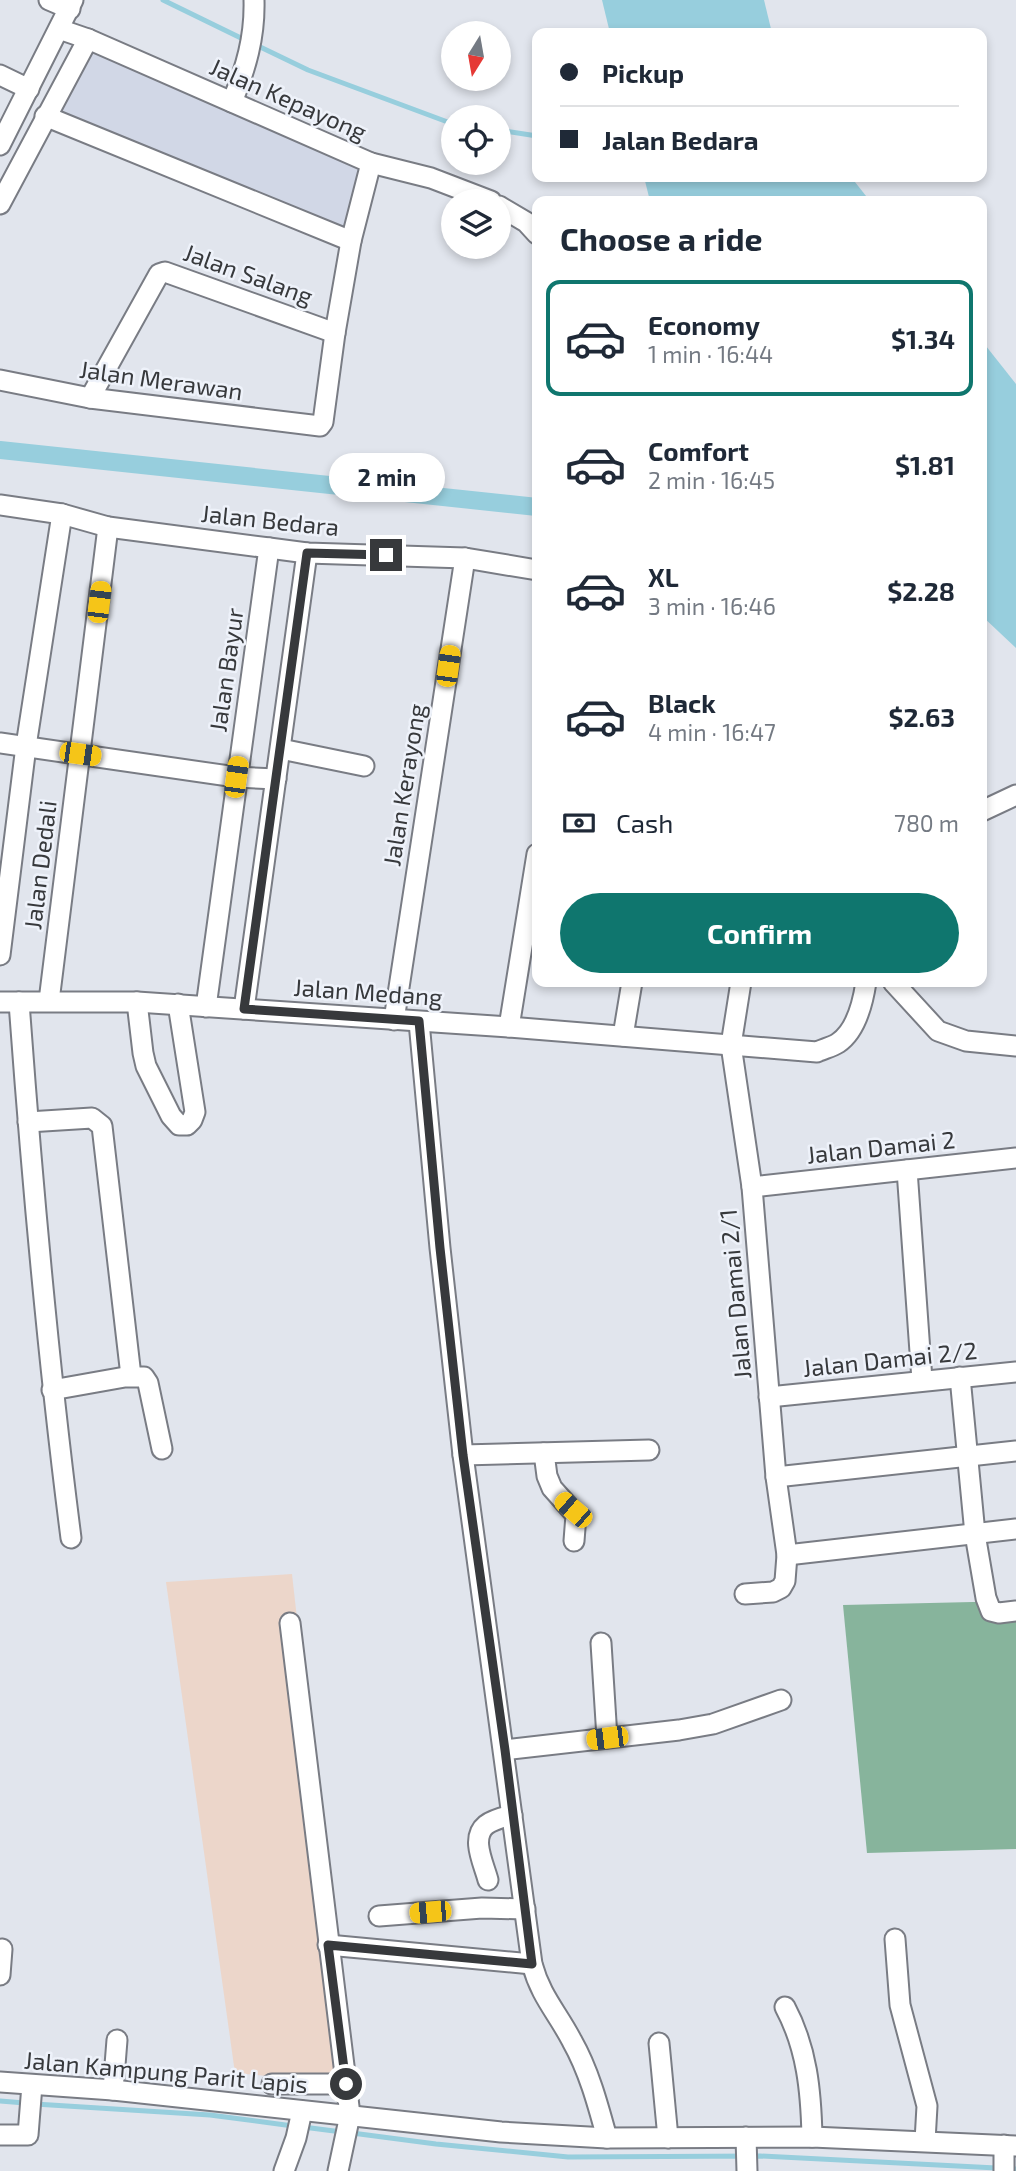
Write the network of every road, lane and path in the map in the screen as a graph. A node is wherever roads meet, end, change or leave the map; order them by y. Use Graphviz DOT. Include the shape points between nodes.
graph roads {
  1 [pos="49,0"];
  2 [pos="254,0"];
  3 [pos="71,5"];
  4 [pos="59,29"];
  5 [pos="88,39"];
  6 [pos="0,75"];
  7 [pos="29,89"];
  8 [pos="232,102"];
  9 [pos="45,116"];
  10 [pos="0,145"];
  11 [pos="371,163"];
  12 [pos="460,189"];
  13 [pos="0,204"];
  14 [pos="511,213"];
  15 [pos="532,229"];
  16 [pos="351,241"];
  17 [pos="335,333"];
  18 [pos="0,380"];
  19 [pos="90,398"];
  20 [pos="315,427"];
  21 [pos="0,505"];
  22 [pos="62,514"];
  23 [pos="108,527"];
  24 [pos="270,548"];
  25 [pos="307,553"];
  26 [pos="465,558"];
  27 [pos="532,569"];
  28 [pos="0,743"];
  29 [pos="26,746"];
  30 [pos="281,749"];
  31 [pos="80,754"];
  32 [pos="364,766"];
  33 [pos="236,777"];
  34 [pos="276,779"];
  35 [pos="1016,795"];
  36 [pos="987,809"];
  37 [pos="532,885"];
  38 [pos="0,955"];
  39 [pos="631,987"];
  40 [pos="740,987"];
  41 [pos="865,987"];
  42 [pos="898,987"];
  43 [pos="49,1001"];
  44 [pos="9,1002"];
  45 [pos="137,1002"];
  46 [pos="177,1004"];
  47 [pos="206,1007"];
  48 [pos="244,1009"];
  49 [pos="394,1020"];
  50 [pos="419,1021"];
  51 [pos="509,1027"];
  52 [pos="623,1036"];
  53 [pos="731,1045"];
  54 [pos="1016,1046"];
  55 [pos="28,1122"];
  56 [pos="1016,1158"];
  57 [pos="907,1170"];
  58 [pos="751,1187"];
  59 [pos="1016,1372"];
  60 [pos="131,1376"];
  61 [pos="960,1377"];
  62 [pos="922,1380"];
  63 [pos="52,1390"];
  64 [pos="769,1397"];
  65 [pos="162,1449"];
  66 [pos="649,1450"];
  67 [pos="1016,1451"];
  68 [pos="544,1453"];
  69 [pos="463,1455"];
  70 [pos="967,1457"];
  71 [pos="776,1477"];
  72 [pos="1016,1529"];
  73 [pos="975,1534"];
  74 [pos="71,1538"];
  75 [pos="574,1541"];
  76 [pos="786,1555"];
  77 [pos="745,1594"];
  78 [pos="1016,1611"];
  79 [pos="289,1623"];
  80 [pos="601,1643"];
  81 [pos="782,1700"];
  82 [pos="607,1738"];
  83 [pos="505,1750"];
  84 [pos="512,1815"];
  85 [pos="488,1880"];
  86 [pos="525,1909"];
  87 [pos="379,1916"];
  88 [pos="895,1939"];
  89 [pos="328,1945"];
  90 [pos="2,1949"];
  91 [pos="532,1964"];
  92 [pos="0,1975"];
  93 [pos="785,2007"];
  94 [pos="117,2040"];
  95 [pos="659,2043"];
  96 [pos="0,2082"];
  97 [pos="272,2084"];
  98 [pos="346,2084"];
  99 [pos="113,2090"];
  100 [pos="31,2099"];
  101 [pos="300,2123"];
  102 [pos="347,2131"];
  103 [pos="0,2135"];
  104 [pos="811,2137"];
  105 [pos="607,2138"];
  106 [pos="668,2138"];
  107 [pos="925,2141"];
  108 [pos="746,2154"];
  109 [pos="1007,2156"];
  110 [pos="284,2171"];
  111 [pos="338,2171"];
  1 -- 3 [label="street"];
  2 -- 8 [label="street" via="250,52"];
  3 -- 4 [label="street"];
  4 -- 5 [label="street, Jalan Kepayong"];
  4 -- 7 [label="street"];
  5 -- 8 [label="street, Jalan Kepayong"];
  5 -- 9 [label="street"];
  6 -- 7 [label="street"];
  7 -- 10 [label="street"];
  8 -- 11 [label="street, Jalan Kepayong"];
  9 -- 13 [label="street"];
  9 -- 16 [label="street"];
  11 -- 12 [label="street"];
  11 -- 16 [label="street, Jalan Kepayong"];
  14 -- 15 [label="street"];
  16 -- 17 [label="street, Jalan Kepayong"];
  17 -- 19 [label="street, Jalan Salang" via="165,271 159,274"];
  17 -- 20 [label="street, Jalan Kepayong" via="323,422"];
  18 -- 19 [label="street, Jalan Merawan"];
  19 -- 20 [label="street, Jalan Merawan"];
  21 -- 22 [label="street, Jalan Bedara"];
  22 -- 23 [label="street, Jalan Bedara"];
  22 -- 29 [label="street, Jalan Dedali"];
  23 -- 24 [label="street, Jalan Bedara"];
  23 -- 31 [label="street, Jalan Dedali"];
  24 -- 25 [label="street, Jalan Bedara"];
  24 -- 33 [label="street, Jalan Bayur"];
  25 -- 26 [label="street, Jalan Bedara"];
  25 -- 30 [label="street"];
  26 -- 27 [label="street, Jalan Bedara"];
  26 -- 49 [label="street, Jalan Kerayong"];
  28 -- 29 [label="street"];
  29 -- 31 [label="street"];
  29 -- 38 [label="street, Jalan Dedali"];
  30 -- 32 [label="street"];
  30 -- 34 [label="street"];
  31 -- 33 [label="street"];
  31 -- 43 [label="street, Jalan Dedali"];
  33 -- 34 [label="street"];
  33 -- 47 [label="street, Jalan Bayur"];
  34 -- 48 [label="street"];
  35 -- 36 [label="street"];
  37 -- 51 [label="street"];
  39 -- 52 [label="street"];
  40 -- 53 [label="street, Jalan Damai 2/1"];
  41 -- 53 [label="street" via="863,1004 839,1043 817,1052"];
  42 -- 54 [label="street" via="938,1031 966,1041"];
  43 -- 44 [label="street, Jalan Medang"];
  43 -- 45 [label="street, Jalan Medang"];
  44 -- 55 [label="street"];
  45 -- 46 [label="street, Jalan Medang"];
  45 -- 46 [label="street" via="146,1066 171,1116 179,1125 187,1125 195,1112"];
  46 -- 47 [label="street, Jalan Medang"];
  47 -- 48 [label="street, Jalan Medang"];
  48 -- 49 [label="street, Jalan Medang"];
  49 -- 50 [label="street, Jalan Medang"];
  50 -- 51 [label="street, Jalan Medang"];
  50 -- 69 [label="street"];
  51 -- 52 [label="street, Jalan Medang"];
  52 -- 53 [label="street, Jalan Medang"];
  53 -- 58 [label="street, Jalan Damai 2/1"];
  55 -- 60 [label="street" via="92,1118 102,1126"];
  55 -- 63 [label="street"];
  56 -- 57 [label="street, Jalan Damai 2"];
  57 -- 58 [label="street, Jalan Damai 2"];
  57 -- 62 [label="street"];
  58 -- 64 [label="street, Jalan Damai 2/1"];
  59 -- 61 [label="street, Jalan Damai 2/2"];
  60 -- 63 [label="street"];
  60 -- 65 [label="street" via="144,1377 148,1383"];
  61 -- 62 [label="street, Jalan Damai 2/2"];
  61 -- 70 [label="street"];
  62 -- 64 [label="street, Jalan Damai 2/2"];
  63 -- 74 [label="street"];
  64 -- 71 [label="street, Jalan Damai 2/1"];
  66 -- 68 [label="street"];
  67 -- 70 [label="street"];
  68 -- 69 [label="street"];
  68 -- 75 [label="street" via="552,1488 576,1515"];
  69 -- 83 [label="street"];
  70 -- 71 [label="street"];
  70 -- 73 [label="street"];
  71 -- 76 [label="street, Jalan Damai 2/1"];
  72 -- 73 [label="street"];
  73 -- 76 [label="street"];
  73 -- 78 [label="street" via="991,1611"];
  76 -- 77 [label="street, Jalan Damai 2/1" via="781,1588"];
  79 -- 89 [label="street"];
  80 -- 82 [label="street"];
  81 -- 82 [label="street" via="713,1724"];
  82 -- 83 [label="street"];
  83 -- 84 [label="street"];
  84 -- 85 [label="street" via="482,1829 478,1845"];
  84 -- 86 [label="street"];
  86 -- 87 [label="street"];
  86 -- 91 [label="street"];
  88 -- 107 [label="street" via="900,2005 927,2106"];
  89 -- 91 [label="street"];
  89 -- 98 [label="street"];
  90 -- 92 [label="street"];
  91 -- 105 [label="street" via="544,1998 572,2041 592,2086"];
  93 -- 104 [label="street" via="804,2053"];
  94 -- 99 [label="street"];
  95 -- 106 [label="street"];
  96 -- 100 [label="street, Jalan Kampung Parit Lapis"];
  97 -- 98 [label="street"];
  98 -- 102 [label="street"];
  99 -- 100 [label="street, Jalan Kampung Parit Lapis"];
  99 -- 101 [label="street, Jalan Kampung Parit Lapis"];
  100 -- 103 [label="street" via="28,2135"];
  101 -- 102 [label="street, Jalan Kampung Parit Lapis"];
  101 -- 110 [label="street"];
  102 -- 105 [label="street, Jalan Kampung Parit Lapis"];
  102 -- 111 [label="street"];
  104 -- 107 [label="street, Jalan Kampung Parit Lapis"];
  104 -- 108 [label="street, Jalan Kampung Parit Lapis"];
  105 -- 106 [label="street, Jalan Kampung Parit Lapis"];
  106 -- 108 [label="street, Jalan Kampung Parit Lapis"];
  107 -- 109 [label="street, Jalan Kampung Parit Lapis"];
}
